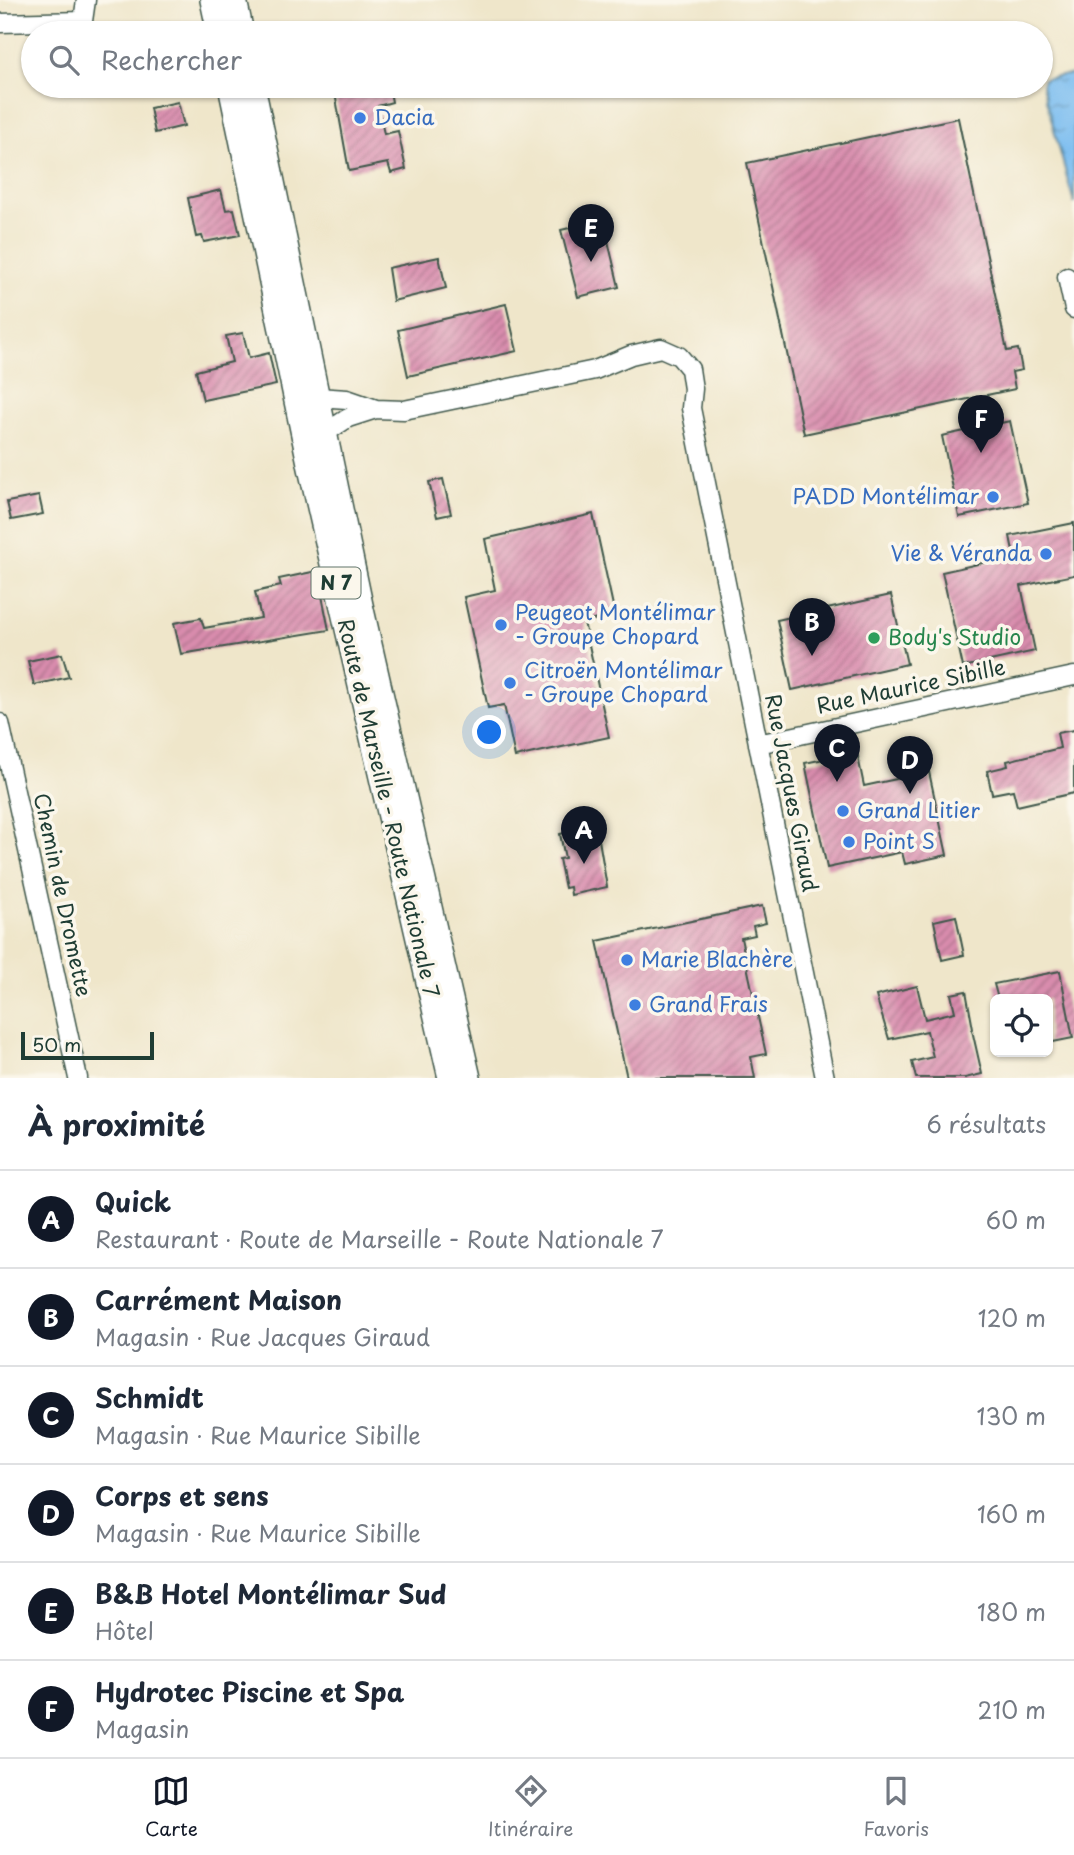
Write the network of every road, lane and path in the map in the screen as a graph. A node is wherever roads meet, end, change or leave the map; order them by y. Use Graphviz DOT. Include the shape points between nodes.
graph roads {
  1 [pos="86,0"];
  2 [pos="212,0"];
  3 [pos="235,0"];
  4 [pos="83,21"];
  5 [pos="216,21"];
  6 [pos="239,21"];
  7 [pos="21,22"];
  8 [pos="0,23"];
  9 [pos="233,98"];
  10 [pos="255,98"];
  11 [pos="1067,277"];
  12 [pos="1074,309"];
  13 [pos="317,397"];
  14 [pos="376,409"];
  15 [pos="325,433"];
  16 [pos="1074,676"];
  17 [pos="0,723"];
  18 [pos="758,744"];
  19 [pos="78,1078"];
  20 [pos="450,1078"];
  21 [pos="469,1078"];
  22 [pos="825,1078"];
  1 -- 4 [label="street"];
  2 -- 5 [label="main road"];
  3 -- 6 [label="main road"];
  7 -- 8 [label="street"];
  9 -- 20 [label="main road, Route de Marseille - Route Nationale 7 / N 7" via="310,468"];
  10 -- 13 [label="main road, Route de Marseille - Route Nationale 7 / N 7"];
  11 -- 12 [label="street"];
  13 -- 14 [label="street" via="346,399"];
  13 -- 15 [label="main road, Route de Marseille - Route Nationale 7 / N 7"];
  14 -- 15 [label="street" via="348,418"];
  14 -- 18 [label="street, Rue Jacques Giraud" via="404,410 595,370 661,348 679,356 690,369 691,408"];
  15 -- 21 [label="main road, Route de Marseille - Route Nationale 7 / N 7"];
  16 -- 18 [label="street, Rue Maurice Sibille"];
  17 -- 19 [label="street, Chemin de Dromette"];
  18 -- 22 [label="street, Rue Jacques Giraud"];
}
